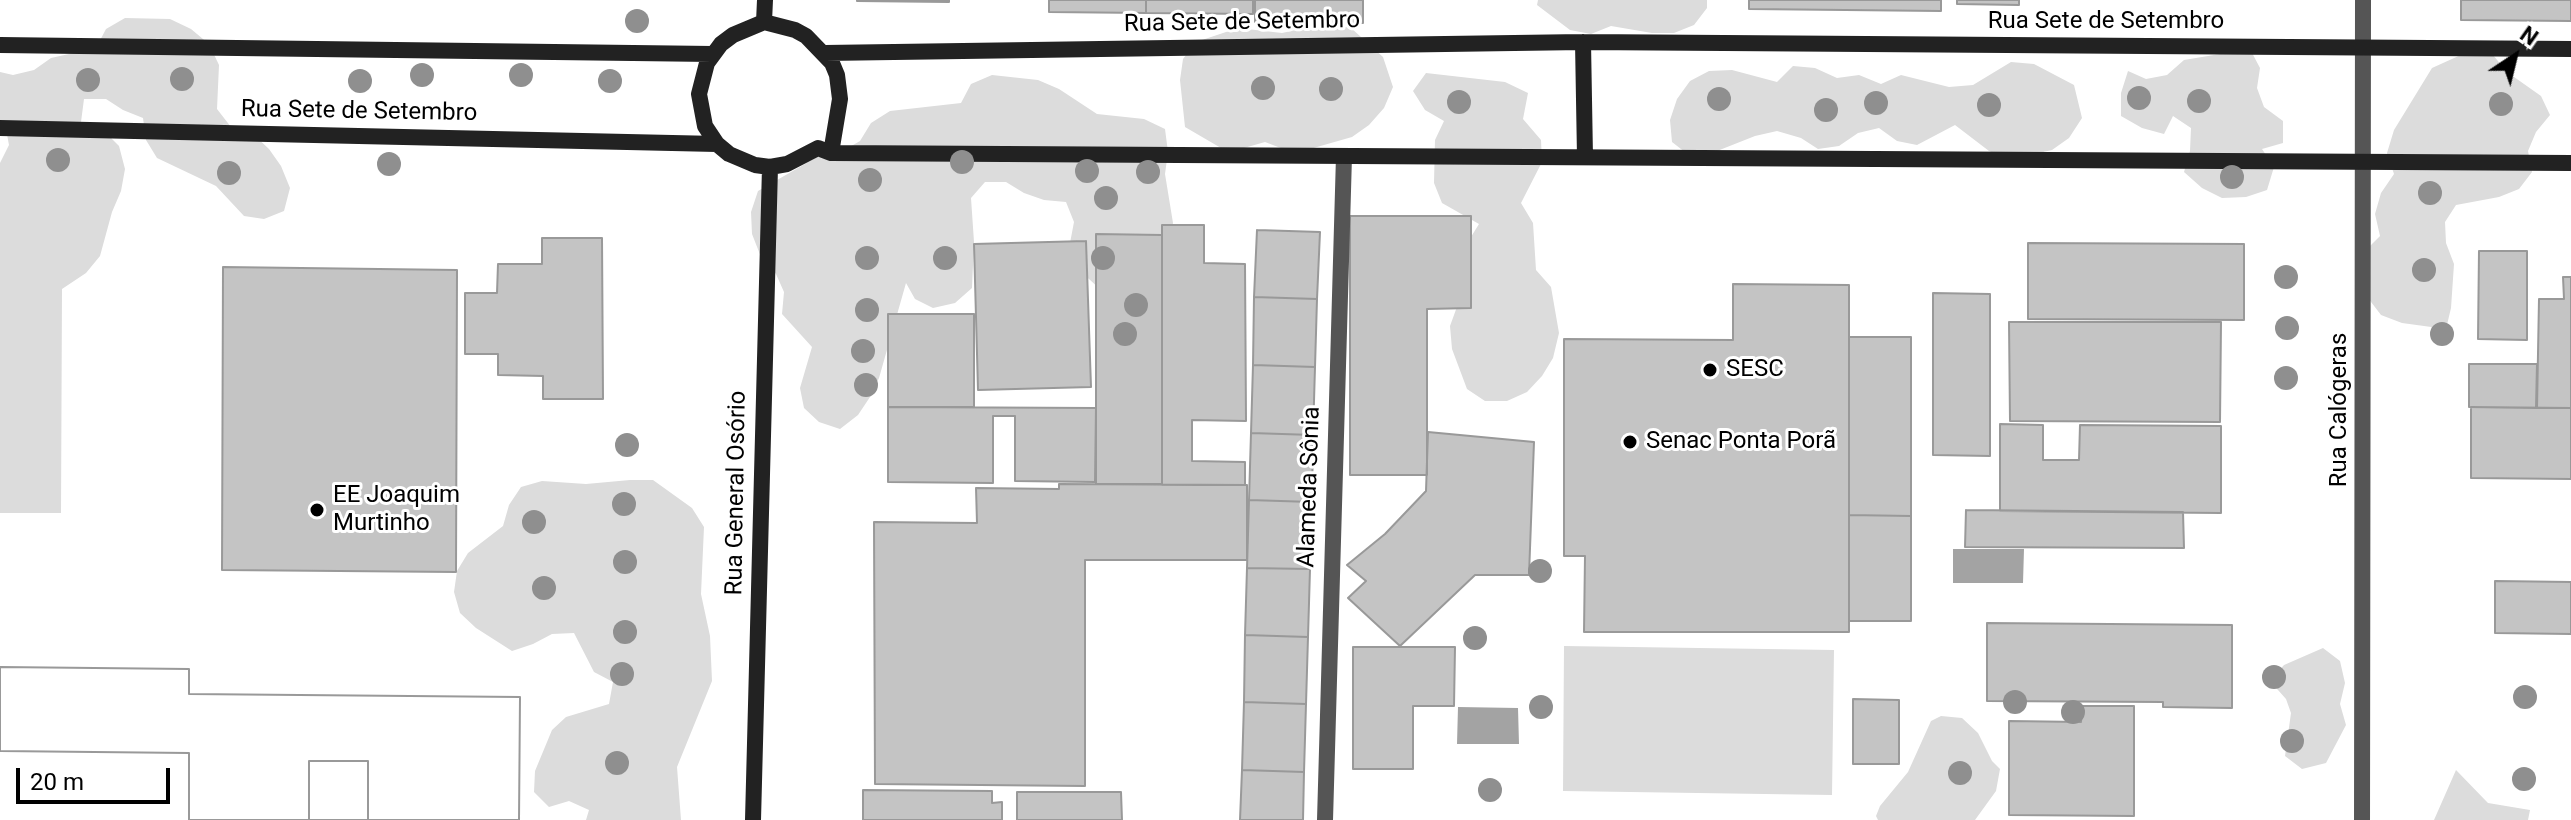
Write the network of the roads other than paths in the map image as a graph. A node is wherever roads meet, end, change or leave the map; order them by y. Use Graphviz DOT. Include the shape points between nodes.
graph roads {
  1 [pos="765,0"];
  2 [pos="2363,0"];
  3 [pos="764,22"];
  4 [pos="1583,42"];
  5 [pos="0,45"];
  6 [pos="2363,48"];
  7 [pos="2571,49"];
  8 [pos="825,53"];
  9 [pos="712,54"];
  10 [pos="0,128"];
  11 [pos="717,144"];
  12 [pos="831,153"];
  13 [pos="1344,156"];
  14 [pos="1585,157"];
  15 [pos="2365,162"];
  16 [pos="2571,163"];
  17 [pos="770,167"];
  18 [pos="753,820"];
  19 [pos="1325,820"];
  20 [pos="2362,820"];
  1 -- 3 [label="main road"];
  2 -- 6 [label="street, Rua Calógeras"];
  3 -- 8 [label="main road" via="795,30"];
  3 -- 9 [label="main road" via="733,35"];
  4 -- 6 [label="main road, Rua Sete de Setembro"];
  4 -- 8 [label="main road, Rua Sete de Setembro"];
  4 -- 14 [label="main road"];
  5 -- 9 [label="main road"];
  6 -- 7 [label="main road, Rua Sete de Setembro"];
  6 -- 15 [label="street, Rua Calógeras"];
  8 -- 12 [label="main road" via="837,75 840,99"];
  9 -- 11 [label="main road" via="699,94 702,116"];
  10 -- 11 [label="main road, Rua Sete de Setembro"];
  11 -- 17 [label="main road" via="741,160"];
  12 -- 13 [label="main road"];
  12 -- 17 [label="main road" via="818,148"];
  13 -- 14 [label="main road"];
  13 -- 19 [label="street, Alameda Sônia"];
  14 -- 15 [label="main road"];
  15 -- 16 [label="main road"];
  15 -- 20 [label="street, Rua Calógeras"];
  17 -- 18 [label="main road, Rua General Osório"];
}
